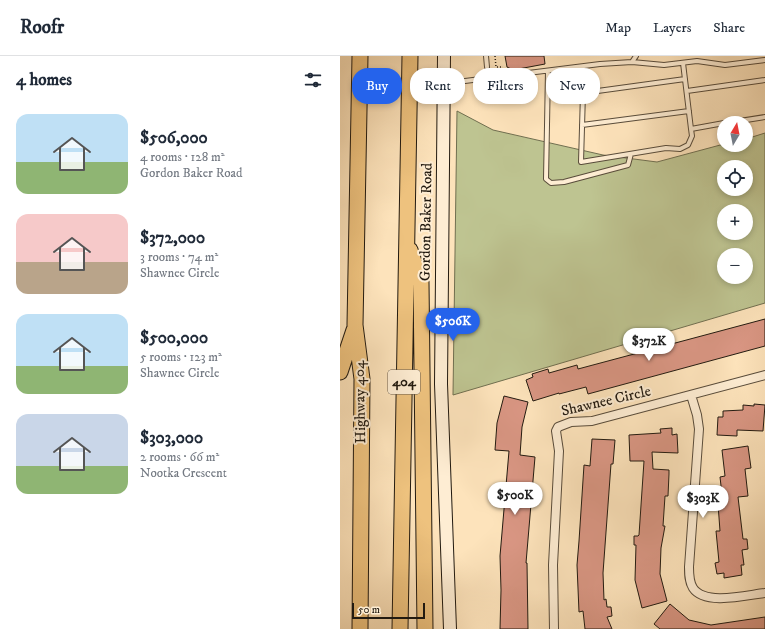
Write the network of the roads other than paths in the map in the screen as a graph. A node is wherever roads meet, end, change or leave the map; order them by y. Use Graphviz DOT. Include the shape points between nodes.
graph roads {
  1 [pos="360,56"];
  2 [pos="410,56"];
  3 [pos="444,56"];
  4 [pos="486,56"];
  5 [pos="636,56"];
  6 [pos="765,60"];
  7 [pos="632,62"];
  8 [pos="683,62"];
  9 [pos="487,67"];
  10 [pos="444,68"];
  11 [pos="569,68"];
  12 [pos="546,70"];
  13 [pos="685,79"];
  14 [pos="765,80"];
  15 [pos="465,81"];
  16 [pos="687,91"];
  17 [pos="444,104"];
  18 [pos="547,104"];
  19 [pos="689,111"];
  20 [pos="765,117"];
  21 [pos="753,119"];
  22 [pos="582,125"];
  23 [pos="717,125"];
  24 [pos="691,129"];
  25 [pos="631,154"];
  26 [pos="407,240"];
  27 [pos="355,325"];
  28 [pos="340,372"];
  29 [pos="765,375"];
  30 [pos="690,395"];
  31 [pos="765,593"];
  32 [pos="360,629"];
  33 [pos="400,629"];
  34 [pos="425,629"];
  35 [pos="450,629"];
  36 [pos="554,629"];
  1 -- 27 [label="highway, Highway 404"];
  2 -- 26 [label="highway, 404"];
  3 -- 10 [label="street, Gordon Baker Road"];
  4 -- 9 [label="lane"];
  5 -- 7 [label="lane"];
  6 -- 8 [label="lane" via="725,65"];
  7 -- 8 [label="lane" via="664,65"];
  7 -- 11 [label="lane"];
  8 -- 13 [label="lane"];
  12 -- 15 [label="lane"];
  13 -- 16 [label="lane"];
  13 -- 22 [label="lane" via="583,93"];
  14 -- 16 [label="lane"];
  16 -- 19 [label="lane"];
  17 -- 35 [label="street, Gordon Baker Road" via="441,384"];
  18 -- 25 [label="lane" via="546,179 551,183 628,165"];
  19 -- 22 [label="lane"];
  19 -- 24 [label="lane"];
  20 -- 21 [label="lane"];
  22 -- 25 [label="lane" via="581,162"];
  23 -- 24 [label="lane"];
  24 -- 25 [label="lane" via="692,136 688,145 680,149 666,148"];
  26 -- 33 [label="highway, 404"];
  26 -- 34 [label="highway" via="421,282"];
  27 -- 28 [label="highway"];
  27 -- 32 [label="highway, Highway 404" via="362,379"];
  29 -- 30 [label="street, Shawnee Circle"];
  30 -- 31 [label="street" via="699,429 690,583 701,596 711,598"];
  30 -- 36 [label="street, Shawnee Circle" via="592,421 571,422 558,427 553,565"];
}
